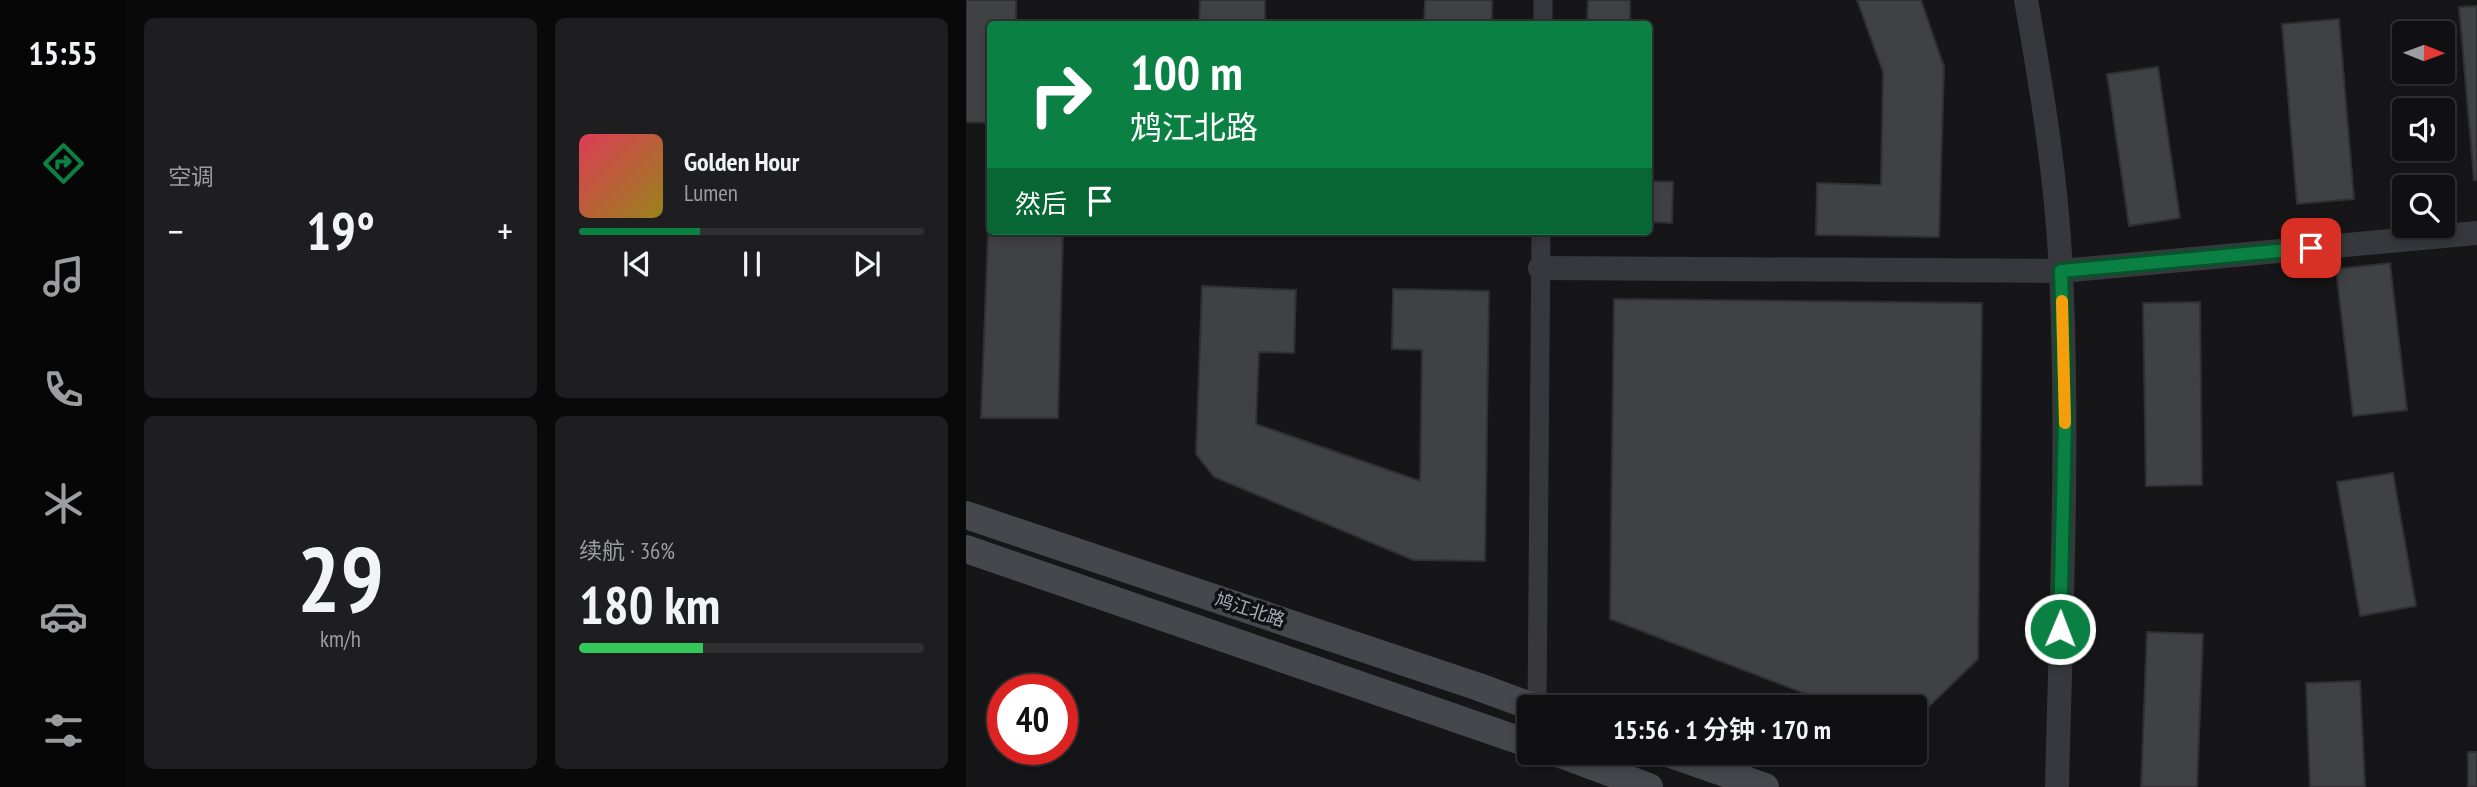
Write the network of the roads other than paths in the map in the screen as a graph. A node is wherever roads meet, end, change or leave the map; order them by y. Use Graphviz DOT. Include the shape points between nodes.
graph roads {
  1 [pos="1544,0"];
  2 [pos="2026,0"];
  3 [pos="1543,21"];
  4 [pos="2477,233"];
  5 [pos="1541,235"];
  6 [pos="1540,268"];
  7 [pos="2061,271"];
  8 [pos="966,515"];
  9 [pos="966,549"];
  10 [pos="1535,695"];
  11 [pos="1517,701"];
  12 [pos="1517,740"];
  13 [pos="1590,765"];
  14 [pos="1702,765"];
  15 [pos="1649,787"];
  16 [pos="1765,787"];
  17 [pos="2057,787"];
  1 -- 3 [label="street"];
  2 -- 7 [label="street" via="2047,120"];
  4 -- 7 [label="street"];
  5 -- 6 [label="street"];
  6 -- 7 [label="street"];
  6 -- 10 [label="street"];
  7 -- 17 [label="street" via="2065,419"];
  8 -- 11 [label="main road, 鸠江北路"];
  9 -- 12 [label="main road, 鸠江北路"];
  13 -- 15 [label="main road"];
  14 -- 16 [label="main road"];
}
